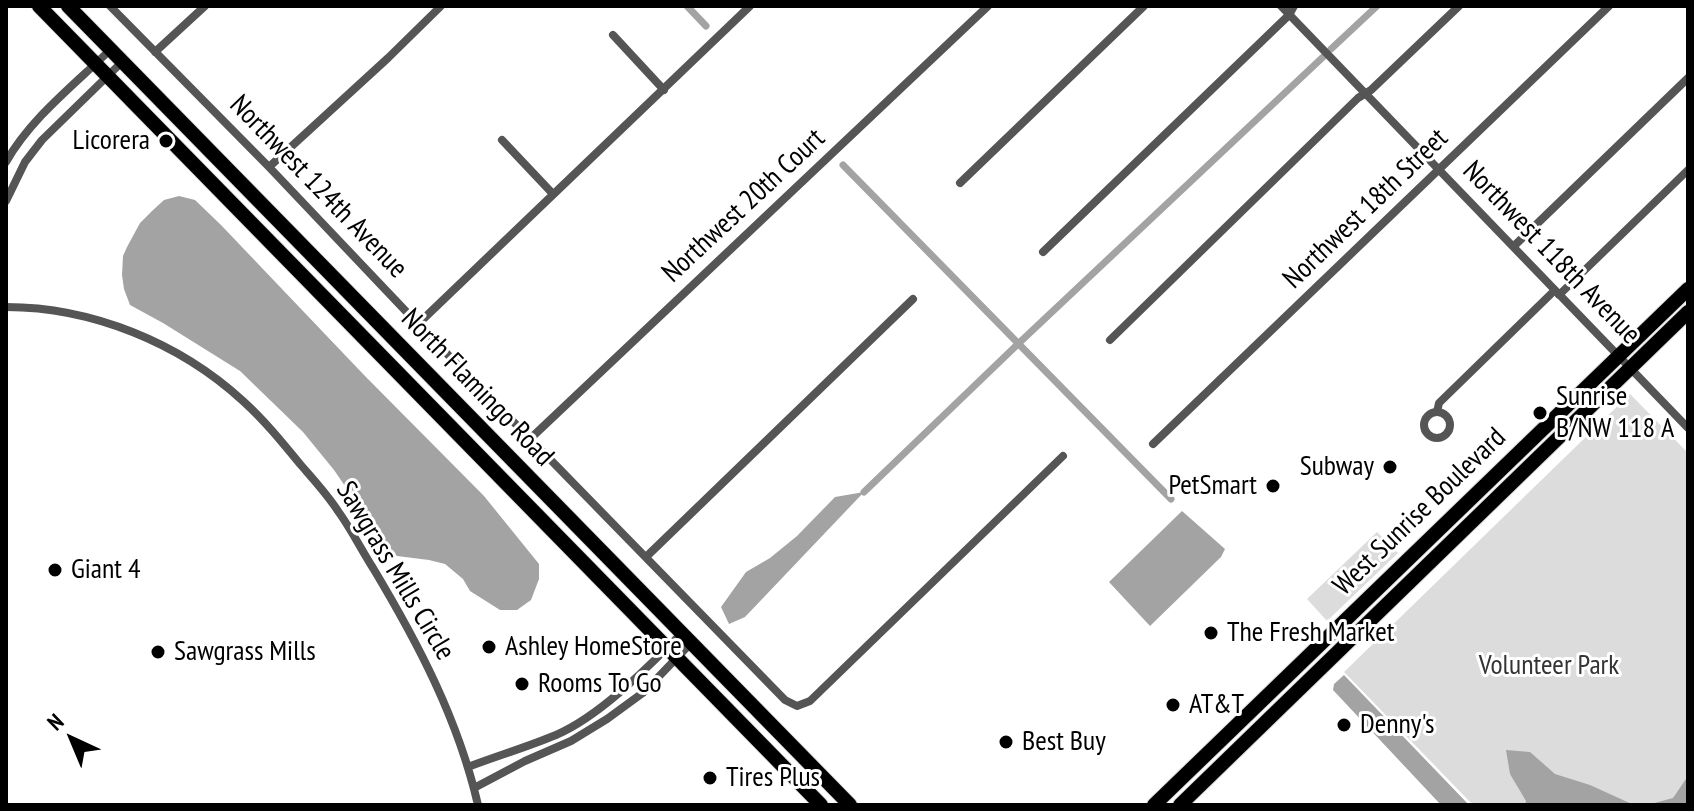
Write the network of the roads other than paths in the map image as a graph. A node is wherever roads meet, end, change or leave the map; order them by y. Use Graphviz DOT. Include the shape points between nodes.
graph roads {
  1 [pos="39,6"];
  2 [pos="68,6"];
  3 [pos="110,6"];
  4 [pos="205,6"];
  5 [pos="441,6"];
  6 [pos="750,6"];
  7 [pos="988,6"];
  8 [pos="1144,6"];
  9 [pos="1281,6"];
  10 [pos="1459,6"];
  11 [pos="1609,6"];
  12 [pos="1292,10"];
  13 [pos="613,35"];
  14 [pos="110,50"];
  15 [pos="155,52"];
  16 [pos="122,62"];
  17 [pos="96,64"];
  18 [pos="107,76"];
  19 [pos="1688,78"];
  20 [pos="664,90"];
  21 [pos="1365,93"];
  22 [pos="502,140"];
  23 [pos="6,162"];
  24 [pos="269,167"];
  25 [pos="1439,169"];
  26 [pos="1688,170"];
  27 [pos="960,183"];
  28 [pos="553,194"];
  29 [pos="6,201"];
  30 [pos="1514,246"];
  31 [pos="1043,252"];
  32 [pos="1688,289"];
  33 [pos="1557,292"];
  34 [pos="913,299"];
  35 [pos="6,307"];
  36 [pos="1688,312"];
  37 [pos="418,324"];
  38 [pos="1110,340"];
  39 [pos="1619,356"];
  40 [pos="1631,368"];
  41 [pos="1437,412"];
  42 [pos="1688,428"];
  43 [pos="531,438"];
  44 [pos="1153,444"];
  45 [pos="1063,456"];
  46 [pos="646,557"];
  47 [pos="686,638"];
  48 [pos="672,653"];
  49 [pos="468,767"];
  50 [pos="474,788"];
  51 [pos="478,805"];
  52 [pos="821,805"];
  53 [pos="850,805"];
  54 [pos="1154,805"];
  55 [pos="1180,805"];
  1 -- 17 [label="highway, North Flamingo Road"];
  2 -- 14 [label="highway, North Flamingo Road"];
  3 -- 15 [label="street, Northwest 124th Avenue"];
  4 -- 15 [label="street"];
  5 -- 24 [label="street"];
  6 -- 20 [label="street"];
  7 -- 43 [label="street, Northwest 20th Court"];
  8 -- 27 [label="street"];
  9 -- 12 [label="street, Northwest 118th Avenue"];
  10 -- 21 [label="street"];
  11 -- 25 [label="street, Northwest 18th Street"];
  12 -- 21 [label="street, Northwest 118th Avenue"];
  12 -- 31 [label="street"];
  13 -- 20 [label="street"];
  14 -- 16 [label="highway, North Flamingo Road"];
  14 -- 17 [label="street"];
  15 -- 24 [label="street, Northwest 124th Avenue"];
  16 -- 18 [label="street"];
  16 -- 47 [label="highway, North Flamingo Road"];
  17 -- 18 [label="highway, North Flamingo Road"];
  17 -- 23 [label="street" via="39,119"];
  18 -- 29 [label="street" via="42,140"];
  18 -- 48 [label="highway, North Flamingo Road"];
  19 -- 30 [label="street"];
  20 -- 28 [label="street"];
  21 -- 25 [label="street, Northwest 118th Avenue"];
  21 -- 38 [label="street"];
  22 -- 28 [label="street"];
  24 -- 37 [label="street, Northwest 124th Avenue"];
  25 -- 30 [label="street, Northwest 118th Avenue"];
  25 -- 44 [label="street, Northwest 18th Street"];
  26 -- 33 [label="street"];
  28 -- 37 [label="street"];
  30 -- 33 [label="street, Northwest 118th Avenue"];
  32 -- 39 [label="highway, West Sunrise Boulevard"];
  33 -- 39 [label="street, Northwest 118th Avenue"];
  33 -- 41 [label="street" via="1439,403"];
  34 -- 46 [label="street"];
  35 -- 49 [label="street, Sawgrass Mills Circle" via="57,310 153,341 210,375 258,415 339,511 402,615 438,685"];
  36 -- 40 [label="highway, West Sunrise Boulevard"];
  37 -- 43 [label="street, Northwest 124th Avenue"];
  39 -- 40 [label="street, Northwest 118th Avenue"];
  39 -- 54 [label="highway, West Sunrise Boulevard"];
  40 -- 42 [label="street, Northwest 118th Avenue"];
  40 -- 55 [label="highway, West Sunrise Boulevard"];
  43 -- 46 [label="street, Northwest 124th Avenue"];
  45 -- 46 [label="street, Northwest 124th Avenue" via="810,701 797,706 785,700"];
  47 -- 48 [label="street"];
  47 -- 48 [label="street"];
  47 -- 53 [label="highway, North Flamingo Road"];
  48 -- 49 [label="street" via="557,734"];
  48 -- 50 [label="street" via="644,692 607,719"];
  48 -- 52 [label="highway, North Flamingo Road"];
  49 -- 50 [label="street, Sawgrass Mills Circle"];
  50 -- 51 [label="street, Sawgrass Mills Circle"];
}
